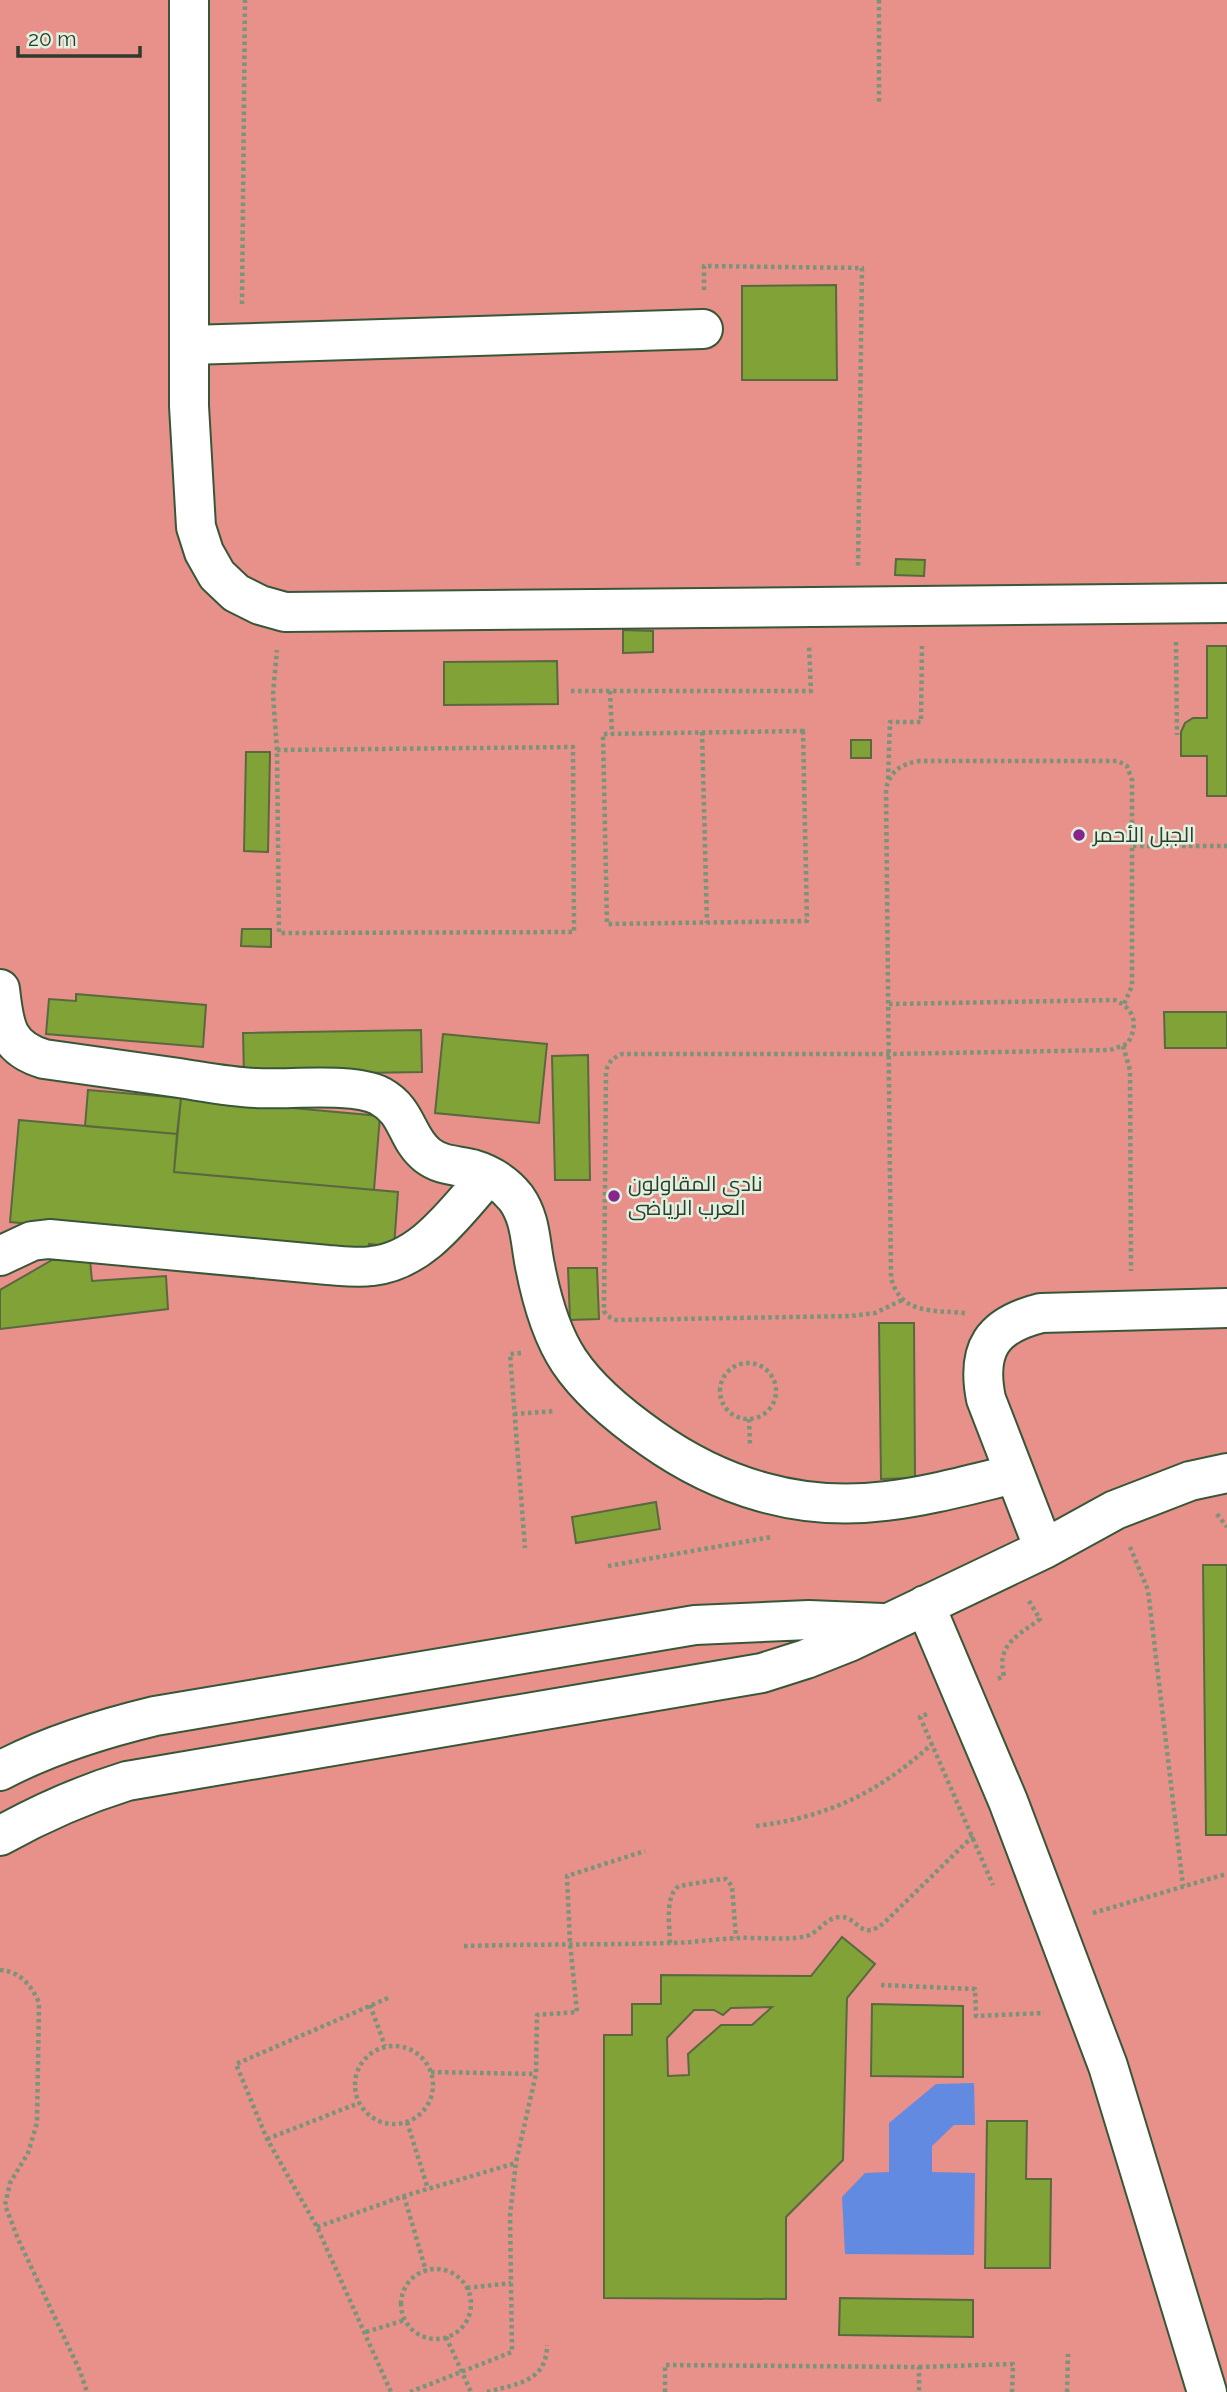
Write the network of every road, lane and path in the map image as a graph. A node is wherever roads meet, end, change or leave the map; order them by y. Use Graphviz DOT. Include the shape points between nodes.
graph roads {
  1 [pos="189,0"];
  2 [pos="245,0"];
  3 [pos="879,0"];
  4 [pos="879,103"];
  5 [pos="703,328"];
  6 [pos="241,343"];
  7 [pos="189,345"];
  8 [pos="1227,603"];
  9 [pos="807,608"];
  10 [pos="857,608"];
  11 [pos="285,612"];
  12 [pos="922,634"];
  13 [pos="571,691"];
  14 [pos="610,691"];
  15 [pos="702,732"];
  16 [pos="612,734"];
  17 [pos="277,750"];
  18 [pos="888,779"];
  19 [pos="1133,846"];
  20 [pos="1227,846"];
  21 [pos="707,923"];
  22 [pos="0,989"];
  23 [pos="889,1004"];
  24 [pos="1124,1004"];
  25 [pos="1123,1046"];
  26 [pos="890,1054"];
  27 [pos="488,1176"];
  28 [pos="0,1256"];
  29 [pos="902,1300"];
  30 [pos="1227,1308"];
  31 [pos="1132,1310"];
  32 [pos="1018,1318"];
  33 [pos="569,1361"];
  34 [pos="771,1374"];
  35 [pos="1227,1474"];
  36 [pos="1014,1475"];
  37 [pos="1115,1510"];
  38 [pos="772,1537"];
  39 [pos="525,1548"];
  40 [pos="1044,1549"];
  41 [pos="608,1566"];
  42 [pos="925,1605"];
  43 [pos="889,1623"];
  44 [pos="398,1675"];
  45 [pos="410,1733"];
  46 [pos="932,1744"];
  47 [pos="0,1771"];
  48 [pos="1008,1801"];
  49 [pos="756,1826"];
  50 [pos="0,1836"];
  51 [pos="645,1852"];
  52 [pos="1183,1886"];
  53 [pos="736,1938"];
  54 [pos="570,1943"];
  55 [pos="670,1943"];
  56 [pos="464,1946"];
  57 [pos="0,1970"];
  58 [pos="881,1984"];
  59 [pos="388,1998"];
  60 [pos="1084,1998"];
  61 [pos="370,2005"];
  62 [pos="385,2046"];
  63 [pos="431,2072"];
  64 [pos="536,2074"];
  65 [pos="359,2103"];
  66 [pos="407,2122"];
  67 [pos="267,2139"];
  68 [pos="516,2162"];
  69 [pos="428,2189"];
  70 [pos="404,2196"];
  71 [pos="317,2227"];
  72 [pos="426,2271"];
  73 [pos="511,2283"];
  74 [pos="467,2288"];
  75 [pos="405,2320"];
  76 [pos="366,2332"];
  77 [pos="446,2337"];
  78 [pos="547,2345"];
  79 [pos="1068,2354"];
  80 [pos="919,2367"];
  81 [pos="462,2373"];
  82 [pos="508,2389"];
  83 [pos="87,2392"];
  84 [pos="391,2392"];
  85 [pos="410,2392"];
  86 [pos="471,2392"];
  87 [pos="487,2392"];
  88 [pos="665,2392"];
  89 [pos="919,2392"];
  90 [pos="1012,2392"];
  91 [pos="1067,2392"];
  92 [pos="1207,2392"];
  1 -- 7 [label="lane"];
  2 -- 6 [label="path"];
  3 -- 4 [label="path"];
  5 -- 6 [label="lane"];
  5 -- 10 [label="path" via="704,266 862,268"];
  6 -- 7 [label="lane"];
  7 -- 11 [label="lane" via="196,527 204,552 236,593"];
  8 -- 10 [label="lane"];
  9 -- 10 [label="lane"];
  9 -- 11 [label="lane"];
  9 -- 14 [label="path" via="811,691"];
  11 -- 17 [label="path" via="275,666"];
  12 -- 18 [label="path" via="921,722 890,722"];
  13 -- 14 [label="path"];
  14 -- 16 [label="path"];
  15 -- 16 [label="path"];
  15 -- 21 [label="path"];
  15 -- 21 [label="path" via="803,731 807,921"];
  16 -- 21 [label="path" via="603,734 607,924"];
  17 -- 17 [label="path" via="279,933 574,932 573,747"];
  18 -- 19 [label="path" via="905,763 919,761 1118,761 1127,766 1132,780"];
  18 -- 23 [label="path"];
  19 -- 20 [label="path"];
  19 -- 24 [label="path" via="1132,986"];
  22 -- 27 [label="lane" via="10,1037 30,1055 233,1086 358,1089 393,1104 428,1156"];
  23 -- 24 [label="path" via="1107,1000"];
  23 -- 26 [label="path"];
  24 -- 25 [label="path" via="1135,1028"];
  25 -- 26 [label="path" via="1110,1050"];
  25 -- 31 [label="path" via="1130,1070"];
  26 -- 29 [label="path" via="891,1278"];
  26 -- 29 [label="path" via="614,1057 606,1071 604,1311 616,1320 851,1316 875,1313"];
  27 -- 28 [label="lane" via="422,1245 373,1266 49,1239 32,1241"];
  27 -- 33 [label="lane" via="504,1185 526,1215 545,1307"];
  29 -- 32 [label="path" via="918,1309"];
  30 -- 31 [label="lane"];
  31 -- 32 [label="lane"];
  32 -- 36 [label="lane" via="998,1332 986,1352 981,1376"];
  33 -- 36 [label="lane" via="610,1406 661,1445 701,1469 753,1491 819,1503 863,1503"];
  33 -- 39 [label="path" via="545,1351 510,1354"];
  34 -- 34 [label="path" via="754,1363 734,1367 721,1383 723,1403 738,1417 759,1417 768,1411 777,1393"];
  35 -- 37 [label="lane" via="1190,1481"];
  36 -- 40 [label="lane"];
  37 -- 40 [label="lane"];
  37 -- 52 [label="path" via="1148,1590"];
  38 -- 41 [label="path"];
  40 -- 42 [label="lane"];
  42 -- 43 [label="lane"];
  42 -- 48 [label="lane"];
  43 -- 44 [label="lane" via="809,1620 695,1625"];
  43 -- 45 [label="lane" via="762,1673"];
  44 -- 45 [label="lane"];
  44 -- 47 [label="lane" via="132,1721 64,1742"];
  45 -- 50 [label="lane" via="127,1782 40,1813"];
  46 -- 49 [label="path" via="890,1779 851,1801 789,1822"];
  48 -- 53 [label="path" via="877,1929 863,1930 839,1917 806,1936"];
  48 -- 60 [label="lane"];
  51 -- 54 [label="path" via="567,1876"];
  53 -- 55 [label="path"];
  53 -- 55 [label="path" via="732,1886 721,1879 674,1889"];
  54 -- 55 [label="path"];
  54 -- 56 [label="path"];
  54 -- 64 [label="path" via="577,2012 537,2015"];
  57 -- 83 [label="path" via="21,1977 33,1988 39,2003 37,2123 5,2205"];
  58 -- 60 [label="path" via="975,1989 976,2016 1043,2013"];
  59 -- 61 [label="path"];
  60 -- 92 [label="lane"];
  61 -- 62 [label="path"];
  61 -- 67 [label="path" via="236,2064"];
  62 -- 63 [label="path" via="413,2050"];
  62 -- 65 [label="path" via="372,2052 355,2076"];
  63 -- 64 [label="path"];
  63 -- 66 [label="path" via="429,2102"];
  64 -- 68 [label="path"];
  65 -- 66 [label="path" via="385,2123"];
  65 -- 67 [label="path"];
  66 -- 69 [label="path"];
  67 -- 71 [label="path"];
  68 -- 69 [label="path"];
  68 -- 73 [label="path" via="510,2216"];
  69 -- 70 [label="path"];
  70 -- 71 [label="path"];
  70 -- 72 [label="path"];
  71 -- 76 [label="path"];
  72 -- 74 [label="path" via="450,2272"];
  72 -- 75 [label="path" via="415,2276 402,2296"];
  73 -- 74 [label="path"];
  73 -- 81 [label="path" via="512,2352"];
  74 -- 77 [label="path" via="471,2300 466,2323"];
  75 -- 76 [label="path"];
  75 -- 77 [label="path" via="422,2336"];
  76 -- 84 [label="path"];
  77 -- 81 [label="path"];
  78 -- 82 [label="path" via="540,2370"];
  79 -- 91 [label="path"];
  80 -- 88 [label="path" via="665,2365"];
  80 -- 89 [label="path"];
  80 -- 90 [label="path" via="1013,2364"];
  81 -- 85 [label="path"];
  81 -- 86 [label="path"];
  82 -- 87 [label="path"];
}
